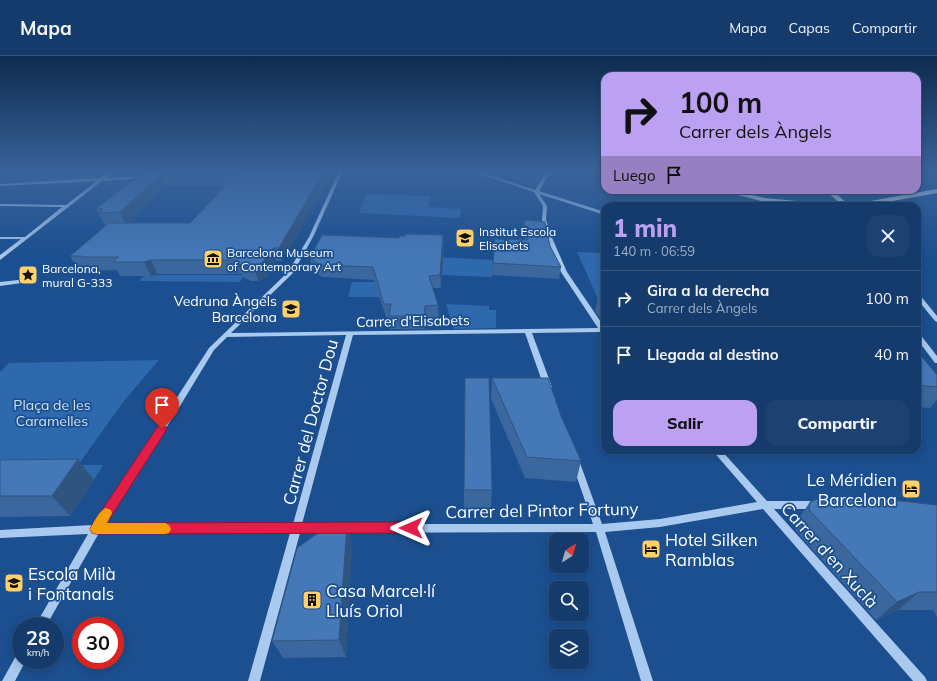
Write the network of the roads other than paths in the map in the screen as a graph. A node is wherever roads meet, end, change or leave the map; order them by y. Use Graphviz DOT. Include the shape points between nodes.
graph roads {
  1 [pos="75,200"];
  2 [pos="328,200"];
  3 [pos="541,200"];
  4 [pos="567,200"];
  5 [pos="768,200"];
  6 [pos="886,200"];
  7 [pos="787,202"];
  8 [pos="876,202"];
  9 [pos="0,205"];
  10 [pos="67,206"];
  11 [pos="601,213"];
  12 [pos="0,238"];
  13 [pos="25,238"];
  14 [pos="0,258"];
  15 [pos="27,281"];
  16 [pos="0,284"];
  17 [pos="921,300"];
  18 [pos="937,320"];
  19 [pos="601,327"];
  20 [pos="528,331"];
  21 [pos="601,331"];
  22 [pos="350,334"];
  23 [pos="225,335"];
  24 [pos="921,339"];
  25 [pos="937,361"];
  26 [pos="552,398"];
  27 [pos="719,454"];
  28 [pos="574,457"];
  29 [pos="764,505"];
  30 [pos="827,505"];
  31 [pos="599,528"];
  32 [pos="96,529"];
  33 [pos="297,529"];
  34 [pos="0,534"];
  35 [pos="45,617"];
  36 [pos="15,669"];
  37 [pos="8,681"];
  38 [pos="254,681"];
  39 [pos="647,681"];
  40 [pos="921,681"];
  1 -- 10 [label="street"];
  2 -- 23 [label="street" via="311,237 290,273"];
  3 -- 19 [label="street" via="545,206 544,220 550,240 564,272"];
  4 -- 11 [label="street"];
  5 -- 7 [label="main road"];
  6 -- 8 [label="main road"];
  9 -- 10 [label="street"];
  10 -- 13 [label="street"];
  12 -- 13 [label="street"];
  13 -- 14 [label="street"];
  15 -- 16 [label="street"];
  17 -- 18 [label="street"];
  20 -- 21 [label="street, Carrer d'Elisabets"];
  20 -- 22 [label="street, Carrer d'Elisabets"];
  20 -- 26 [label="street"];
  22 -- 23 [label="street, Carrer d'Elisabets"];
  22 -- 33 [label="street, Carrer del Doctor Dou"];
  23 -- 32 [label="street" via="211,349"];
  24 -- 25 [label="street"];
  27 -- 29 [label="street, Carrer d'en Xuclà"];
  28 -- 31 [label="street"];
  29 -- 30 [label="street, Carrer del Pintor Fortuny"];
  29 -- 31 [label="street, Carrer del Pintor Fortuny" via="660,523"];
  29 -- 40 [label="street, Carrer d'en Xuclà"];
  31 -- 33 [label="street, Carrer del Pintor Fortuny"];
  31 -- 39 [label="street"];
  32 -- 33 [label="street, Carrer del Pintor Fortuny"];
  32 -- 34 [label="street, Carrer del Pintor Fortuny"];
  32 -- 35 [label="street"];
  33 -- 38 [label="street, Carrer del Doctor Dou"];
  36 -- 37 [label="street"];
}
